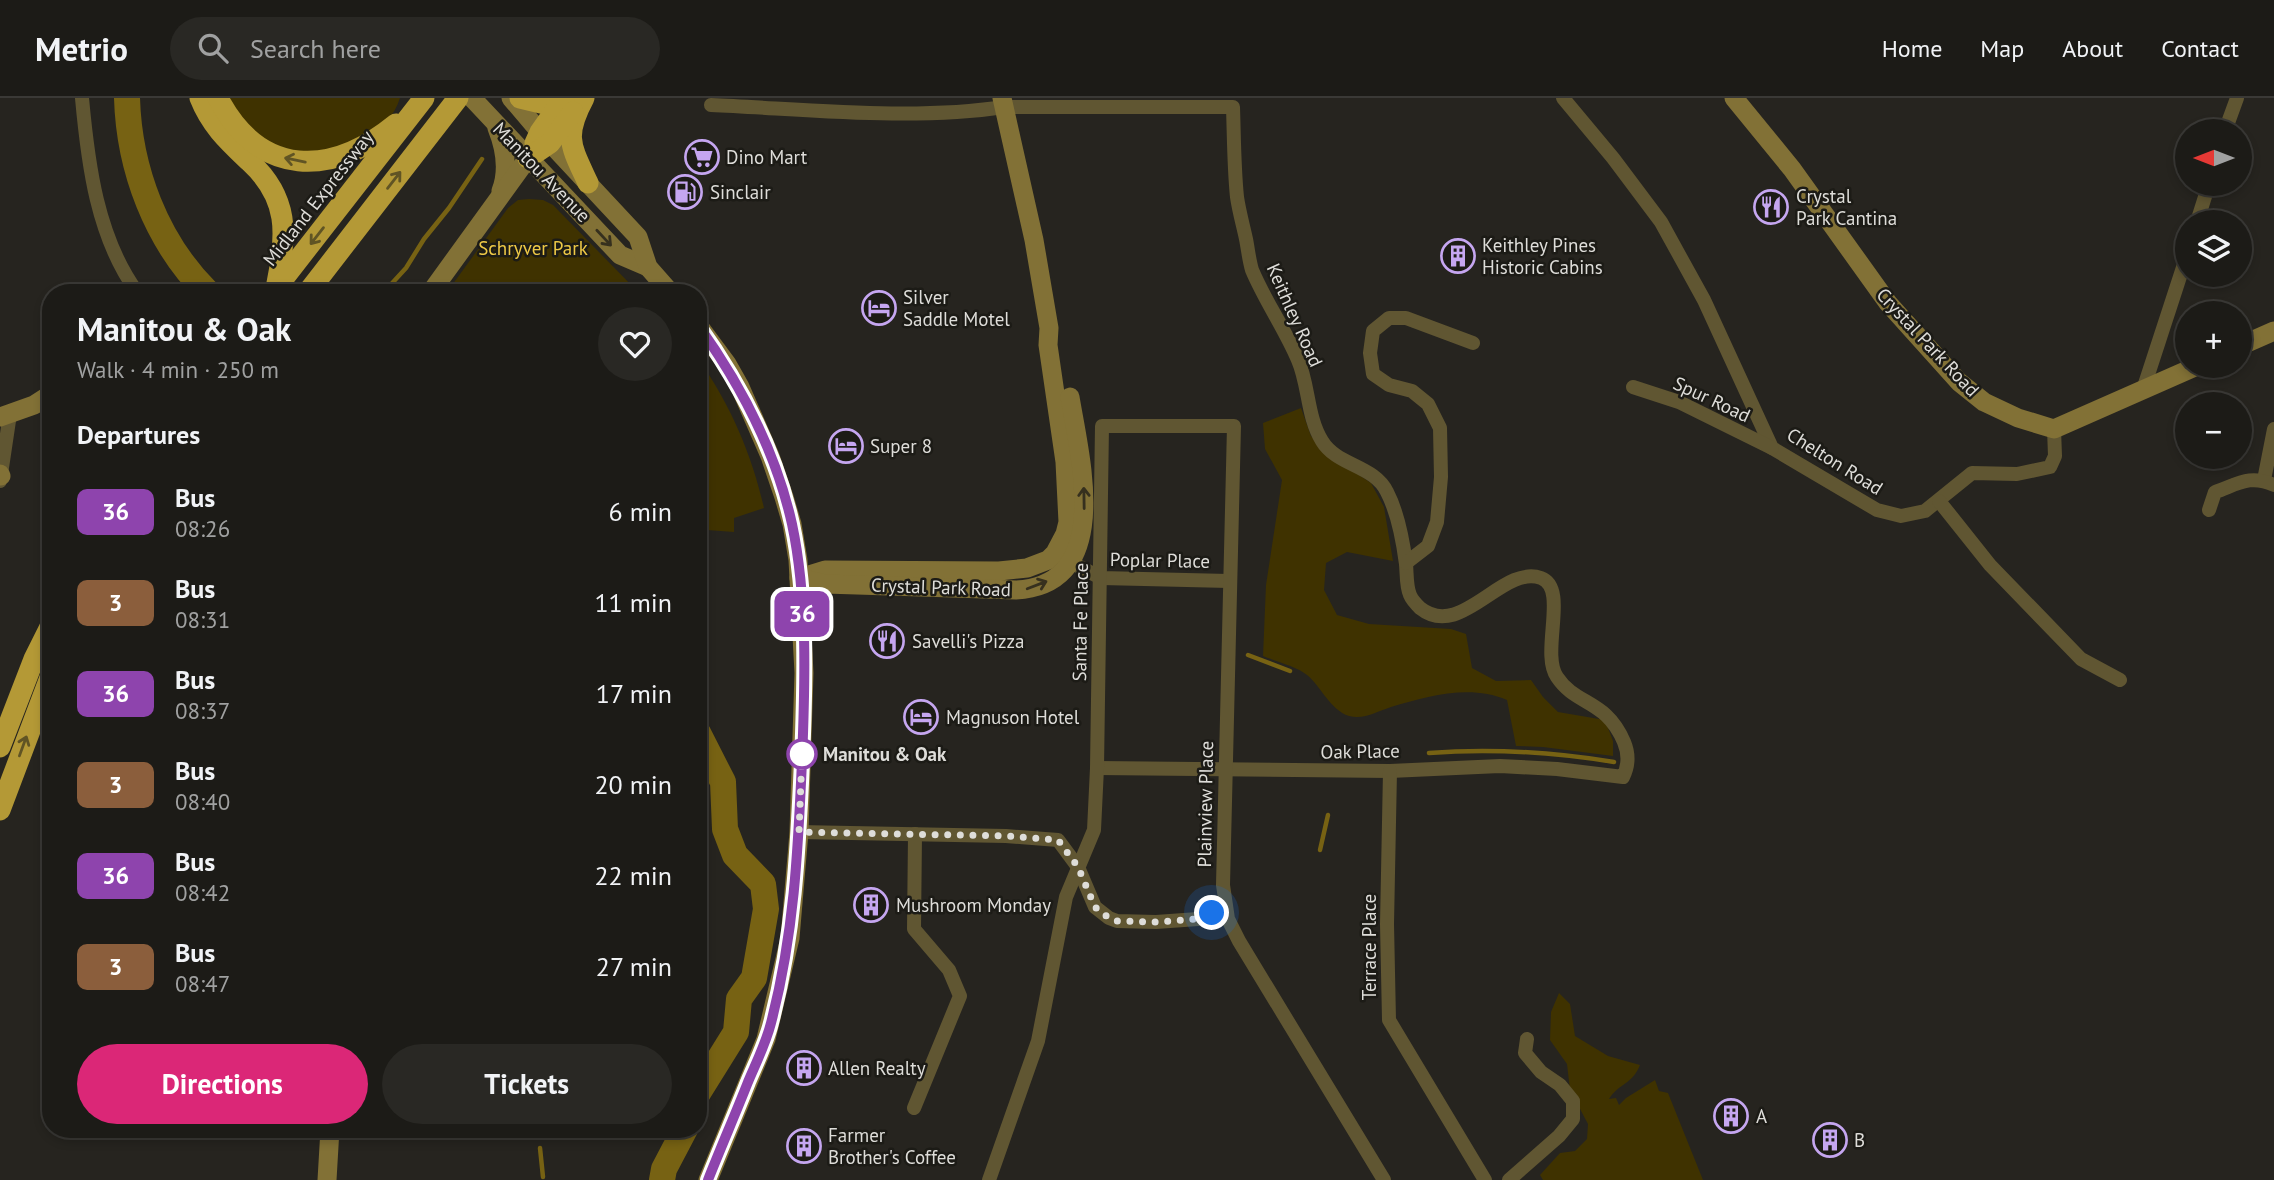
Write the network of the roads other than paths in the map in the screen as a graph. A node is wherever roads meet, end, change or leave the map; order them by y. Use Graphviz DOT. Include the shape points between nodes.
graph roads {
  1 [pos="82,98"];
  2 [pos="200,98"];
  3 [pos="218,98"];
  4 [pos="458,98"];
  5 [pos="472,98"];
  6 [pos="511,98"];
  7 [pos="520,98"];
  8 [pos="563,98"];
  9 [pos="583,98"];
  10 [pos="1563,98"];
  11 [pos="1734,98"];
  12 [pos="2237,98"];
  13 [pos="422,101"];
  14 [pos="1003,103"];
  15 [pos="711,105"];
  16 [pos="2229,119"];
  17 [pos="494,121"];
  18 [pos="545,137"];
  19 [pos="528,158"];
  20 [pos="588,183"];
  21 [pos="568,199"];
  22 [pos="494,208"];
  23 [pos="648,267"];
  24 [pos="133,284"];
  25 [pos="275,284"];
  26 [pos="279,284"];
  27 [pos="314,284"];
  28 [pos="437,284"];
  29 [pos="663,284"];
  30 [pos="2177,287"];
  31 [pos="2274,331"];
  32 [pos="707,338"];
  33 [pos="2252,341"];
  34 [pos="1473,343"];
  35 [pos="2175,376"];
  36 [pos="1633,387"];
  37 [pos="2143,390"];
  38 [pos="42,400"];
  39 [pos="5,416"];
  40 [pos="1234,426"];
  41 [pos="2054,429"];
  42 [pos="2274,429"];
  43 [pos="1772,448"];
  44 [pos="0,477"];
  45 [pos="2269,483"];
  46 [pos="1939,501"];
  47 [pos="2209,510"];
  48 [pos="1063,558"];
  49 [pos="1406,564"];
  50 [pos="799,578"];
  51 [pos="1101,578"];
  52 [pos="1229,581"];
  53 [pos="42,643"];
  54 [pos="2120,680"];
  55 [pos="42,699"];
  56 [pos="0,747"];
  57 [pos="1097,768"];
  58 [pos="1224,771"];
  59 [pos="1390,771"];
  60 [pos="1623,777"];
  61 [pos="0,810"];
  62 [pos="799,832"];
  63 [pos="915,834"];
  64 [pos="1078,867"];
  65 [pos="1225,907"];
  66 [pos="1527,1039"];
  67 [pos="914,1108"];
  68 [pos="330,1138"];
  69 [pos="329,1179"];
  70 [pos="708,1180"];
  71 [pos="989,1180"];
  72 [pos="1384,1180"];
  73 [pos="1485,1180"];
  74 [pos="1508,1180"];
  1 -- 24 [label="street" via="91,169 108,239"];
  2 -- 25 [label="highway" via="216,128 276,194 284,232"];
  13 -- 3 [label="highway, one-way" via="358,148 323,162 307,163 260,147 235,125"];
  27 -- 4 [label="highway, one-way"];
  5 -- 17 [label="street, Manitou Avenue"];
  6 -- 18 [label="street, Manitou Avenue"];
  7 -- 8 [label="highway" via="545,104"];
  8 -- 18 [label="highway"];
  9 -- 18 [label="highway"];
  9 -- 20 [label="highway" via="574,116 571,143"];
  10 -- 43 [label="street, Chelton Road" via="1661,222 1704,300"];
  11 -- 41 [label="street, Crystal Park Road" via="1792,169 1888,303 1959,382 1983,402"];
  12 -- 16 [label="street"];
  13 -- 26 [label="highway, Midland Expressway, one-way"];
  14 -- 15 [label="street" via="981,110 886,113"];
  14 -- 48 [label="street" via="1049,328 1068,482"];
  14 -- 49 [label="street, Keithley Road" via="1233,107 1237,198 1252,268 1299,362 1321,441 1338,456 1373,474 1387,492"];
  17 -- 19 [label="street, Manitou Avenue"];
  17 -- 22 [label="street" via="506,166"];
  18 -- 19 [label="highway"];
  18 -- 20 [label="street, Manitou Avenue"];
  19 -- 21 [label="street, Manitou Avenue"];
  19 -- 22 [label="street"];
  20 -- 23 [label="street, Manitou Avenue" via="638,237"];
  21 -- 22 [label="street" via="533,181 516,188"];
  21 -- 23 [label="street, Manitou Avenue, one-way" via="620,255"];
  22 -- 28 [label="street"];
  23 -- 29 [label="street, Manitou Avenue"];
  30 -- 37 [label="street"];
  31 -- 33 [label="street"];
  32 -- 50 [label="street" via="740,387 770,456 792,524"];
  34 -- 49 [label="street" via="1406,318 1389,318 1373,331 1373,374 1389,385 1412,391 1428,404 1440,428 1437,522 1428,546"];
  35 -- 37 [label="street"];
  36 -- 43 [label="street, Spur Road" via="1679,402"];
  37 -- 41 [label="street"];
  38 -- 39 [label="street"];
  39 -- 44 [label="street"];
  40 -- 51 [label="street, Santa Fe Place" via="1102,426"];
  40 -- 52 [label="street, Plainview Place"];
  41 -- 46 [label="street, Chelton Road" via="2055,456 2050,467 2017,474 1972,473"];
  42 -- 45 [label="street"];
  43 -- 46 [label="street, Chelton Road" via="1892,515 1911,515"];
  45 -- 47 [label="street" via="2249,479 2215,492"];
  46 -- 54 [label="street" via="1990,565 2081,659"];
  48 -- 50 [label="street, Crystal Park Road" via="1014,570 825,570"];
  48 -- 51 [label="street, Poplar Place"];
  49 -- 60 [label="street, Keithley Road" via="1409,594 1417,605 1434,614 1466,609 1514,579 1527,576 1548,582 1553,591 1550,646 1556,677 1611,718 1626,746"];
  50 -- 62 [label="street" via="804,673"];
  51 -- 52 [label="street, Poplar Place"];
  51 -- 57 [label="street, Santa Fe Place"];
  52 -- 58 [label="street, Plainview Place"];
  53 -- 56 [label="highway"];
  61 -- 55 [label="highway, one-way"];
  57 -- 58 [label="street, Oak Place"];
  57 -- 64 [label="street, Santa Fe Place" via="1094,830"];
  58 -- 59 [label="street, Oak Place"];
  58 -- 65 [label="street, Plainview Place"];
  59 -- 60 [label="street, Oak Place" via="1500,766"];
  59 -- 73 [label="street, Terrace Place" via="1389,1020"];
  62 -- 63 [label="street"];
  62 -- 70 [label="street" via="790,938 771,1025"];
  63 -- 64 [label="street" via="1058,840"];
  63 -- 67 [label="street" via="914,929 949,970 960,996"];
  64 -- 65 [label="street" via="1095,907 1117,921 1198,919"];
  64 -- 71 [label="street, Santa Fe Place" via="1066,897 1038,1041"];
  65 -- 72 [label="street, Plainview Place" via="1239,941"];
  66 -- 74 [label="street" via="1525,1054 1573,1101 1573,1119"];
  68 -- 69 [label="street"];
}
